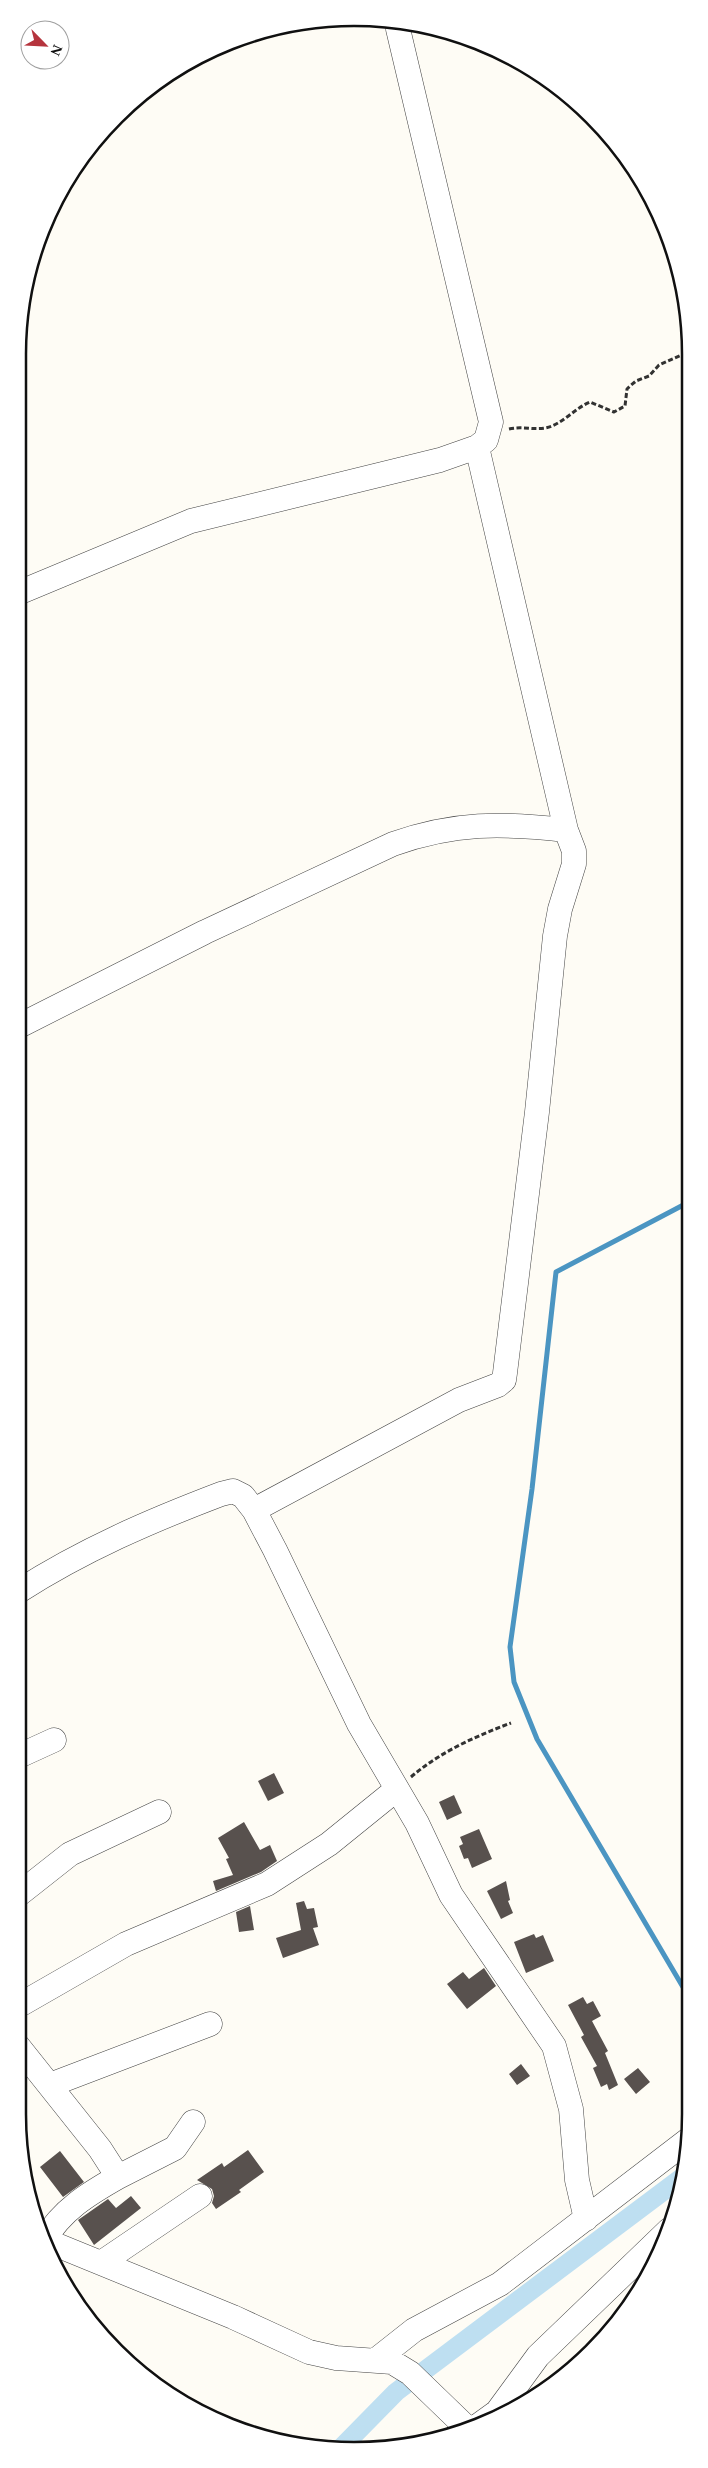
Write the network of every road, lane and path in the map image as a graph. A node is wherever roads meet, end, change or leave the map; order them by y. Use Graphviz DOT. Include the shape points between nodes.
graph roads {
  1 [pos="398,29"];
  2 [pos="682,355"];
  3 [pos="483,441"];
  4 [pos="26,589"];
  5 [pos="566,830"];
  6 [pos="26,1022"];
  7 [pos="254,1510"];
  8 [pos="26,1586"];
  9 [pos="511,1723"];
  10 [pos="54,1740"];
  11 [pos="26,1753"];
  12 [pos="397,1788"];
  13 [pos="159,1812"];
  14 [pos="26,1889"];
  15 [pos="26,2001"];
  16 [pos="210,2024"];
  17 [pos="26,2056"];
  18 [pos="50,2085"];
  19 [pos="193,2122"];
  20 [pos="680,2146"];
  21 [pos="118,2177"];
  22 [pos="200,2196"];
  23 [pos="586,2219"];
  24 [pos="48,2231"];
  25 [pos="53,2244"];
  26 [pos="652,2249"];
  27 [pos="100,2263"];
  28 [pos="376,2360"];
  29 [pos="501,2407"];
  30 [pos="462,2423"];
  1 -- 3 [label="street" via="491,422"];
  2 -- 3 [label="path" via="659,365 649,376 630,386 625,406 619,410 614,412 590,402 546,428 526,427"];
  3 -- 4 [label="street" via="440,460 191,521"];
  3 -- 5 [label="street"];
  5 -- 6 [label="street" via="524,825 466,825 402,840 213,928"];
  5 -- 7 [label="street" via="574,851 574,864 555,936 504,1380 459,1400"];
  7 -- 8 [label="street" via="243,1496 233,1491 220,1494 101,1544"];
  7 -- 12 [label="street" via="359,1724"];
  9 -- 12 [label="path" via="442,1754"];
  10 -- 11 [label="street"];
  12 -- 15 [label="street" via="329,1844 280,1876 244,1895 126,1944"];
  12 -- 23 [label="street" via="451,1895 554,2046 571,2109 577,2180"];
  13 -- 14 [label="street" via="70,1854"];
  16 -- 18 [label="street"];
  17 -- 18 [label="street"];
  18 -- 21 [label="street"];
  19 -- 21 [label="street" via="174,2148"];
  20 -- 23 [label="street"];
  21 -- 24 [label="street" via="68,2209"];
  22 -- 27 [label="street"];
  23 -- 28 [label="street" via="500,2284 414,2330"];
  25 -- 27 [label="street"];
  26 -- 29 [label="street" via="538,2356"];
  27 -- 28 [label="street" via="234,2317 309,2352 336,2358"];
  28 -- 30 [label="street" via="403,2368"];
}
